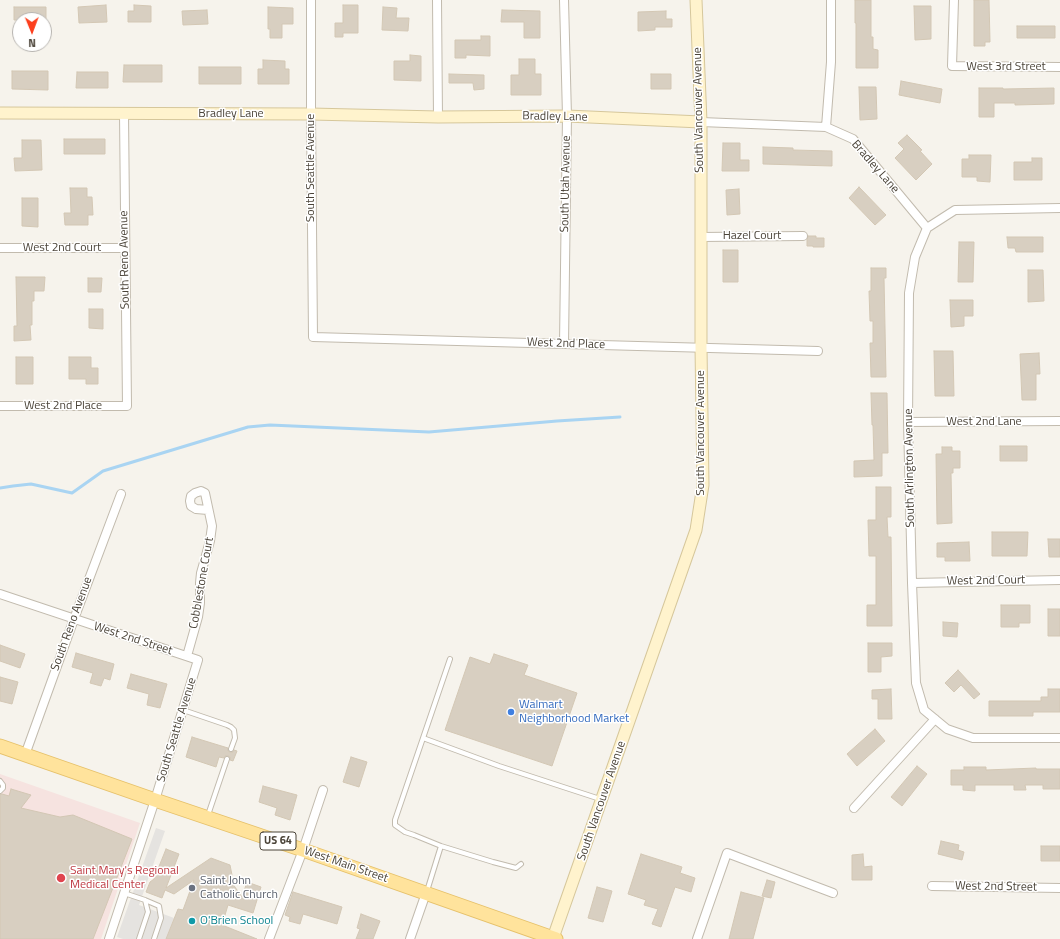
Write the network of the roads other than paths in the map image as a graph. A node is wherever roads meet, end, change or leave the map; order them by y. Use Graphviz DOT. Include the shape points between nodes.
graph roads {
  1 [pos="311,0"];
  2 [pos="437,0"];
  3 [pos="564,0"];
  4 [pos="696,0"];
  5 [pos="831,0"];
  6 [pos="954,0"];
  7 [pos="1060,67"];
  8 [pos="0,113"];
  9 [pos="124,114"];
  10 [pos="311,114"];
  11 [pos="438,116"];
  12 [pos="567,116"];
  13 [pos="701,122"];
  14 [pos="826,127"];
  15 [pos="1060,208"];
  16 [pos="927,228"];
  17 [pos="803,236"];
  18 [pos="701,237"];
  19 [pos="0,248"];
  20 [pos="125,248"];
  21 [pos="313,337"];
  22 [pos="564,344"];
  23 [pos="701,347"];
  24 [pos="818,351"];
  25 [pos="0,406"];
  26 [pos="127,406"];
  27 [pos="908,422"];
  28 [pos="1060,422"];
  29 [pos="121,494"];
  30 [pos="208,510"];
  31 [pos="1060,580"];
  32 [pos="912,583"];
  33 [pos="0,594"];
  34 [pos="74,619"];
  35 [pos="187,656"];
  36 [pos="450,659"];
  37 [pos="198,660"];
  38 [pos="183,710"];
  39 [pos="935,719"];
  40 [pos="423,738"];
  41 [pos="1060,738"];
  42 [pos="0,746"];
  43 [pos="231,749"];
  44 [pos="25,755"];
  45 [pos="227,759"];
  46 [pos="0,781"];
  47 [pos="323,790"];
  48 [pos="0,791"];
  49 [pos="155,800"];
  50 [pos="602,800"];
  51 [pos="854,808"];
  52 [pos="207,818"];
  53 [pos="441,846"];
  54 [pos="303,850"];
  55 [pos="521,864"];
  56 [pos="932,886"];
  57 [pos="1060,888"];
  58 [pos="124,893"];
  59 [pos="426,893"];
  60 [pos="833,893"];
  61 [pos="145,900"];
  62 [pos="109,939"];
  63 [pos="139,939"];
  64 [pos="154,939"];
  65 [pos="269,939"];
  66 [pos="410,939"];
  67 [pos="554,939"];
  68 [pos="697,939"];
  1 -- 10 [label="street, South Seattle Avenue"];
  2 -- 11 [label="street"];
  3 -- 12 [label="street, South Utah Avenue"];
  4 -- 13 [label="street, South Vancouver Avenue"];
  5 -- 14 [label="street" via="831,62"];
  6 -- 7 [label="street, West 3rd Street" via="952,66"];
  8 -- 9 [label="street, Bradley Lane"];
  9 -- 10 [label="street, Bradley Lane"];
  9 -- 20 [label="street, South Reno Avenue"];
  10 -- 11 [label="street, Bradley Lane"];
  10 -- 21 [label="street, South Seattle Avenue"];
  11 -- 12 [label="street, Bradley Lane"];
  12 -- 13 [label="street, Bradley Lane"];
  12 -- 22 [label="street, South Utah Avenue"];
  13 -- 14 [label="street, Bradley Lane"];
  13 -- 18 [label="street, South Vancouver Avenue"];
  14 -- 16 [label="street, Bradley Lane" via="852,140"];
  15 -- 16 [label="street" via="955,210"];
  16 -- 27 [label="street, South Arlington Avenue" via="915,257 909,293"];
  17 -- 18 [label="street, Hazel Court"];
  18 -- 23 [label="street, South Vancouver Avenue"];
  19 -- 20 [label="street, West 2nd Court"];
  20 -- 26 [label="street, South Reno Avenue"];
  21 -- 22 [label="street, West 2nd Place"];
  22 -- 23 [label="street, West 2nd Place"];
  23 -- 24 [label="street, West 2nd Place"];
  23 -- 50 [label="street, South Vancouver Avenue" via="703,485 696,530"];
  25 -- 26 [label="street, West 2nd Place"];
  27 -- 28 [label="street, West 2nd Lane"];
  27 -- 32 [label="street, South Arlington Avenue"];
  29 -- 34 [label="street, South Reno Avenue"];
  30 -- 35 [label="street, Cobblestone Court" via="212,526 210,541 201,573 198,617"];
  31 -- 32 [label="street, West 2nd Court"];
  32 -- 39 [label="street, South Arlington Avenue" via="916,683 924,710"];
  33 -- 34 [label="street, West 2nd Street"];
  34 -- 35 [label="street, West 2nd Street"];
  34 -- 44 [label="street, South Reno Avenue"];
  35 -- 37 [label="street, West 2nd Street"];
  36 -- 40 [label="lane"];
  37 -- 38 [label="street, South Seattle Avenue"];
  38 -- 43 [label="lane" via="231,727 235,738"];
  38 -- 49 [label="street, South Seattle Avenue"];
  39 -- 41 [label="street" via="947,729 973,738"];
  39 -- 51 [label="street"];
  40 -- 50 [label="lane"];
  40 -- 53 [label="lane" via="395,826"];
  42 -- 44 [label="main road, West Main Street / US 64"];
  44 -- 49 [label="main road, West Main Street / US 64"];
  45 -- 52 [label="lane"];
  46 -- 48 [label="lane" via="3,788"];
  47 -- 54 [label="street"];
  49 -- 52 [label="main road, West Main Street / US 64"];
  49 -- 58 [label="street, South Seattle Avenue"];
  50 -- 67 [label="street, South Vancouver Avenue"];
  52 -- 54 [label="main road, West Main Street / US 64"];
  53 -- 55 [label="lane" via="509,867 516,868"];
  53 -- 59 [label="lane"];
  54 -- 59 [label="main road, West Main Street / US 64"];
  54 -- 65 [label="street"];
  56 -- 57 [label="street, West 2nd Street"];
  58 -- 61 [label="lane"];
  58 -- 62 [label="street, South Seattle Avenue"];
  59 -- 66 [label="street"];
  59 -- 67 [label="main road, West Main Street / US 64"];
  60 -- 68 [label="street" via="726,853"];
  61 -- 63 [label="lane" via="148,912"];
  61 -- 64 [label="lane" via="159,906 161,918"];
}
